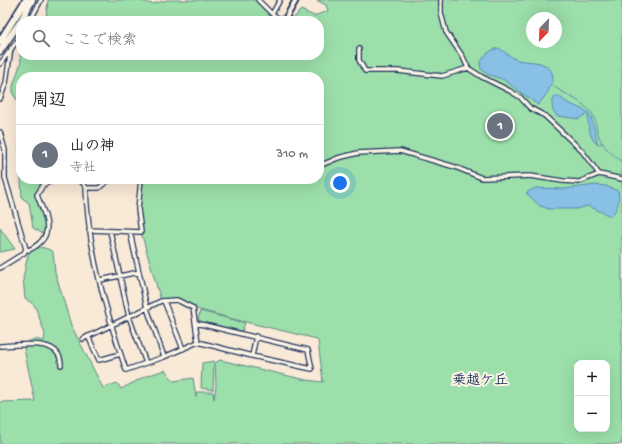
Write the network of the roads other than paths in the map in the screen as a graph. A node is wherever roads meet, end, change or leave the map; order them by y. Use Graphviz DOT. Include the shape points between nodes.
graph roads {
  1 [pos="26,0"];
  2 [pos="32,0"];
  3 [pos="41,0"];
  4 [pos="258,0"];
  5 [pos="280,0"];
  6 [pos="296,0"];
  7 [pos="441,0"];
  8 [pos="272,14"];
  9 [pos="24,16"];
  10 [pos="33,16"];
  11 [pos="275,16"];
  12 [pos="286,16"];
  13 [pos="16,28"];
  14 [pos="0,41"];
  15 [pos="16,42"];
  16 [pos="11,48"];
  17 [pos="359,48"];
  18 [pos="0,51"];
  19 [pos="0,64"];
  20 [pos="468,68"];
  21 [pos="0,99"];
  22 [pos="0,132"];
  23 [pos="324,164"];
  24 [pos="599,174"];
  25 [pos="622,179"];
  26 [pos="45,184"];
  27 [pos="84,184"];
  28 [pos="104,184"];
  29 [pos="140,184"];
  30 [pos="86,188"];
  31 [pos="89,230"];
  32 [pos="110,232"];
  33 [pos="130,232"];
  34 [pos="26,248"];
  35 [pos="0,268"];
  36 [pos="138,272"];
  37 [pos="120,276"];
  38 [pos="100,280"];
  39 [pos="164,301"];
  40 [pos="147,308"];
  41 [pos="128,317"];
  42 [pos="196,323"];
  43 [pos="110,325"];
  44 [pos="88,336"];
  45 [pos="256,336"];
  46 [pos="83,339"];
  47 [pos="198,342"];
  48 [pos="0,346"];
  49 [pos="183,349"];
  50 [pos="120,354"];
  51 [pos="252,356"];
  52 [pos="164,357"];
  53 [pos="146,363"];
  54 [pos="61,365"];
  1 -- 14 [label="highway"];
  2 -- 9 [label="highway"];
  3 -- 10 [label="street"];
  4 -- 8 [label="street"];
  5 -- 8 [label="street"];
  6 -- 12 [label="street"];
  7 -- 20 [label="street" via="441,13 446,32"];
  8 -- 11 [label="street"];
  13 -- 18 [label="highway"];
  15 -- 16 [label="street"];
  16 -- 19 [label="street"];
  16 -- 21 [label="street" via="6,83"];
  17 -- 20 [label="street" via="359,60 365,71 398,71 442,76"];
  20 -- 24 [label="street" via="520,97 530,108 545,116 582,151"];
  22 -- 34 [label="street" via="6,150 5,178"];
  23 -- 24 [label="street" via="358,153 400,151 482,178 530,176 580,182"];
  24 -- 25 [label="street"];
  26 -- 34 [label="street" via="37,195 48,223 45,235 38,245 29,250"];
  27 -- 30 [label="street"];
  28 -- 30 [label="street" via="99,188"];
  29 -- 33 [label="street" via="138,209 141,232"];
  30 -- 31 [label="street"];
  31 -- 32 [label="street"];
  31 -- 38 [label="street"];
  32 -- 33 [label="street"];
  32 -- 37 [label="street"];
  33 -- 36 [label="street"];
  34 -- 35 [label="street" via="24,253"];
  36 -- 37 [label="street"];
  36 -- 40 [label="street"];
  37 -- 38 [label="street"];
  37 -- 41 [label="street"];
  38 -- 43 [label="street"];
  39 -- 40 [label="street"];
  39 -- 42 [label="street" via="177,300 188,304 193,308"];
  39 -- 49 [label="street"];
  40 -- 41 [label="street"];
  40 -- 52 [label="street"];
  41 -- 43 [label="street"];
  41 -- 53 [label="street"];
  42 -- 45 [label="street"];
  42 -- 47 [label="street"];
  43 -- 44 [label="street"];
  43 -- 50 [label="street"];
  44 -- 46 [label="street"];
  44 -- 50 [label="street" via="100,360"];
  45 -- 51 [label="street"];
  45 -- 51 [label="street" via="308,350 312,369"];
  47 -- 49 [label="street"];
  47 -- 51 [label="street"];
  48 -- 54 [label="street" via="45,346 60,355"];
  49 -- 52 [label="street"];
  50 -- 53 [label="street" via="126,370"];
  52 -- 53 [label="street"];
}
